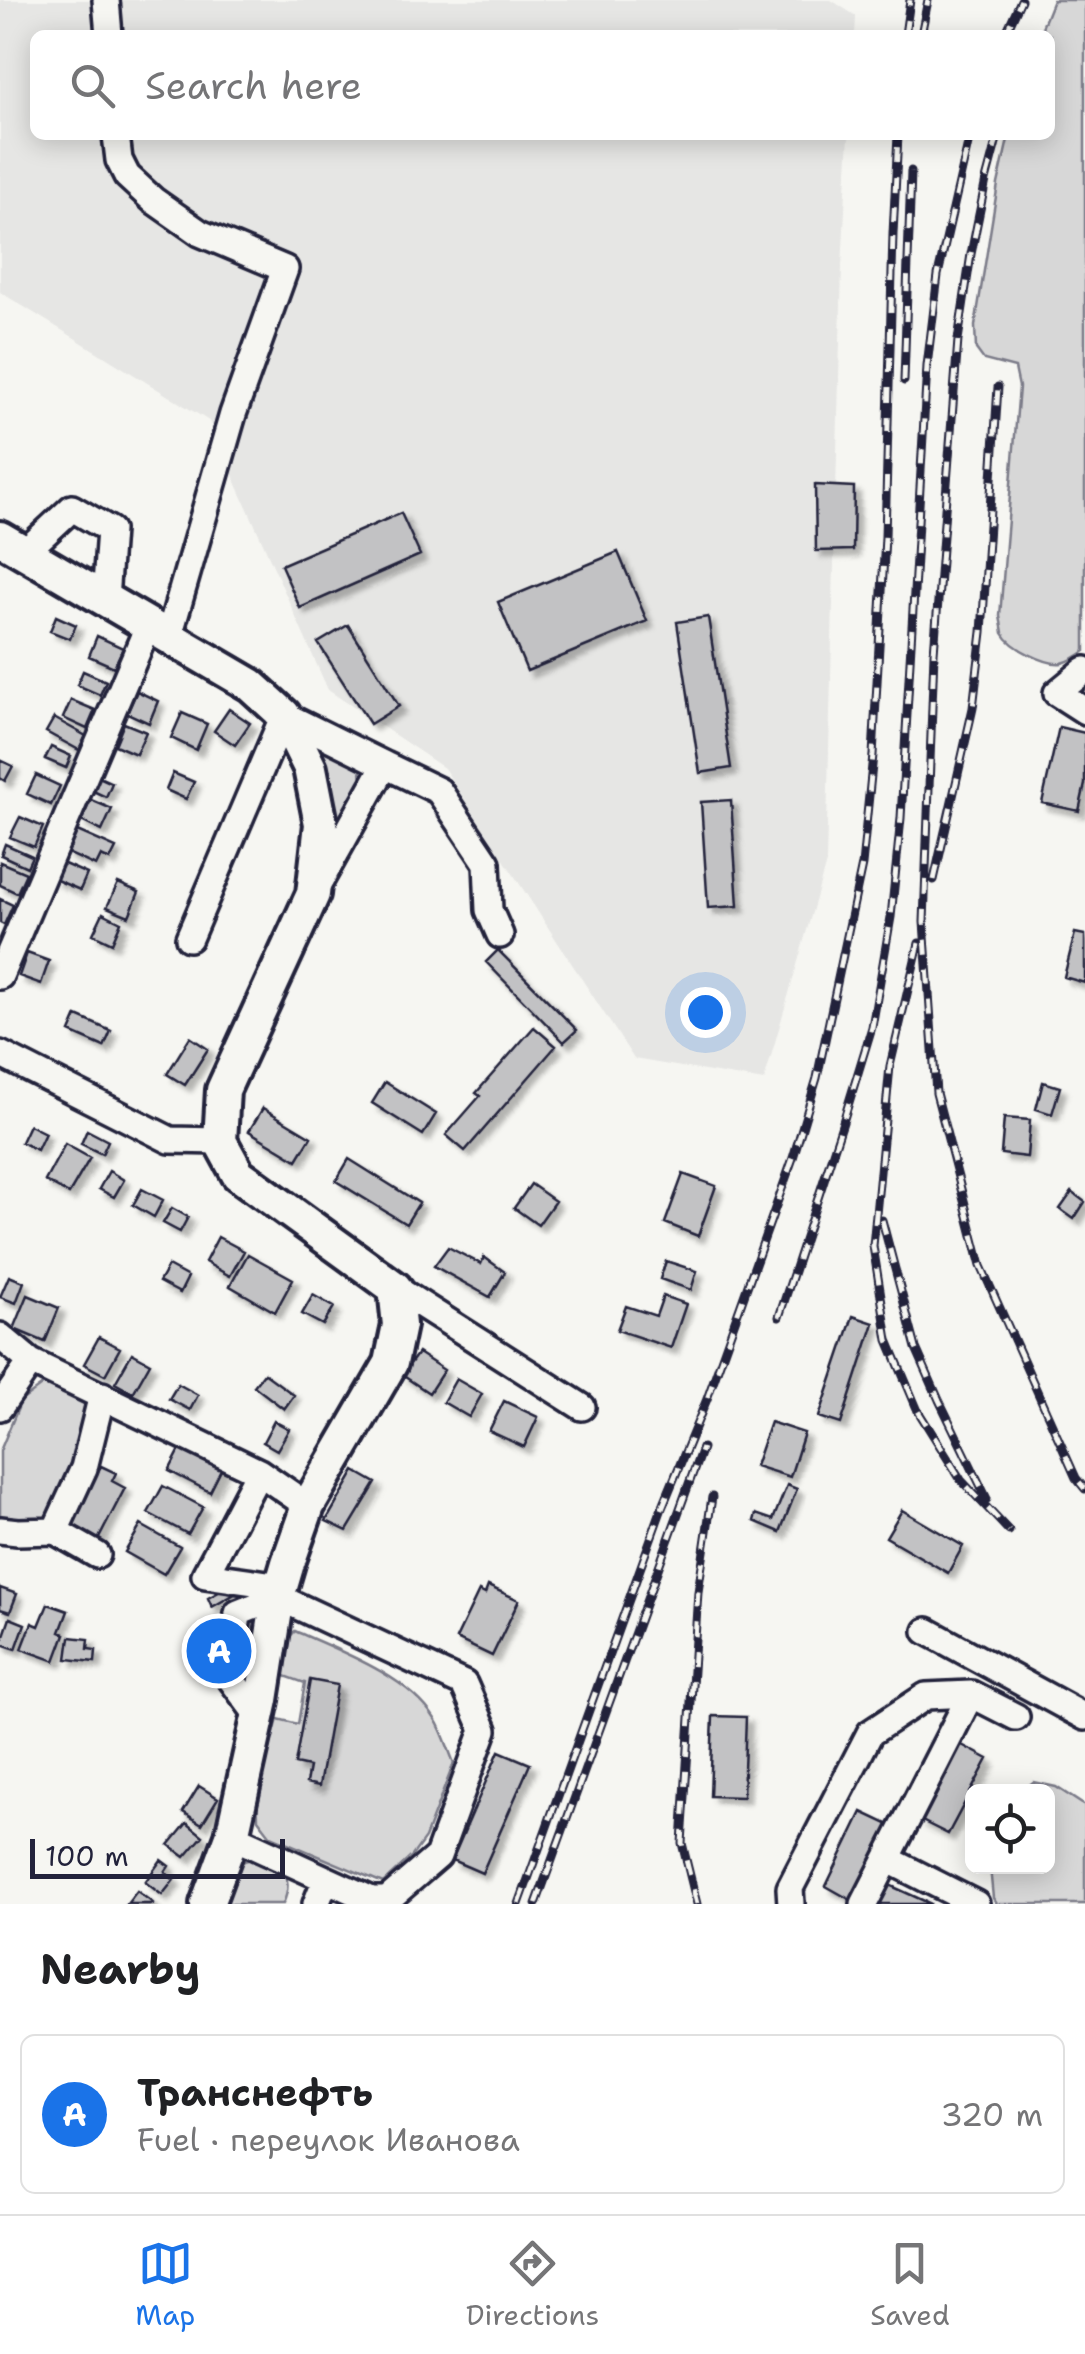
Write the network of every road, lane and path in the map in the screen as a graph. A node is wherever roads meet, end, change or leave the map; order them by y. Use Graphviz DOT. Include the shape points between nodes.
graph roads {
  1 [pos="106,0"];
  2 [pos="108,30"];
  3 [pos="116,140"];
  4 [pos="12,545"];
  5 [pos="106,599"];
  6 [pos="159,630"];
  7 [pos="1085,670"];
  8 [pos="1085,711"];
  9 [pos="284,715"];
  10 [pos="385,765"];
  11 [pos="313,894"];
  12 [pos="500,934"];
  13 [pos="188,938"];
  14 [pos="0,976"];
  15 [pos="0,1054"];
  16 [pos="220,1141"];
  17 [pos="395,1288"];
  18 [pos="0,1336"];
  19 [pos="31,1362"];
  20 [pos="102,1396"];
  21 [pos="582,1406"];
  22 [pos="0,1407"];
  23 [pos="259,1472"];
  24 [pos="308,1506"];
  25 [pos="0,1530"];
  26 [pos="55,1530"];
  27 [pos="98,1554"];
  28 [pos="280,1591"];
  29 [pos="927,1631"];
  30 [pos="971,1694"];
  31 [pos="1016,1717"];
  32 [pos="1085,1717"];
  33 [pos="232,1836"];
  34 [pos="887,1859"];
  35 [pos="326,1879"];
  36 [pos="364,1900"];
  37 [pos="207,1904"];
  38 [pos="316,1904"];
  39 [pos="791,1904"];
  40 [pos="864,1904"];
  41 [pos="976,1904"];
  1 -- 2 [label="street"];
  3 -- 6 [label="street" via="127,176 152,200 200,233 285,268"];
  4 -- 5 [label="main road"];
  4 -- 5 [label="street" via="72,508 110,530"];
  5 -- 6 [label="main road"];
  6 -- 9 [label="main road" via="251,685"];
  6 -- 14 [label="street"];
  7 -- 8 [label="street" via="1056,693"];
  9 -- 10 [label="street"];
  9 -- 11 [label="main road" via="310,768 321,824"];
  9 -- 13 [label="street"];
  10 -- 11 [label="street"];
  10 -- 12 [label="street" via="438,792 487,863 490,910"];
  11 -- 16 [label="main road" via="223,1090"];
  15 -- 16 [label="street" via="170,1140"];
  16 -- 17 [label="main road" via="238,1174"];
  17 -- 21 [label="street"];
  17 -- 24 [label="main road" via="400,1326 391,1363"];
  18 -- 19 [label="street"];
  19 -- 20 [label="street"];
  19 -- 22 [label="street"];
  20 -- 23 [label="street"];
  20 -- 26 [label="street" via="84,1468"];
  23 -- 24 [label="street"];
  23 -- 28 [label="street" via="205,1575"];
  24 -- 28 [label="main road"];
  25 -- 26 [label="street"];
  26 -- 27 [label="street"];
  28 -- 33 [label="main road"];
  28 -- 36 [label="street" via="464,1684 484,1730 438,1856 387,1900"];
  29 -- 32 [label="street"];
  30 -- 31 [label="street"];
  30 -- 34 [label="street"];
  30 -- 39 [label="street" via="926,1696 870,1733 790,1888"];
  33 -- 35 [label="street"];
  33 -- 37 [label="main road"];
  34 -- 40 [label="street"];
  34 -- 41 [label="street"];
  35 -- 36 [label="street"];
  35 -- 38 [label="street"];
}
